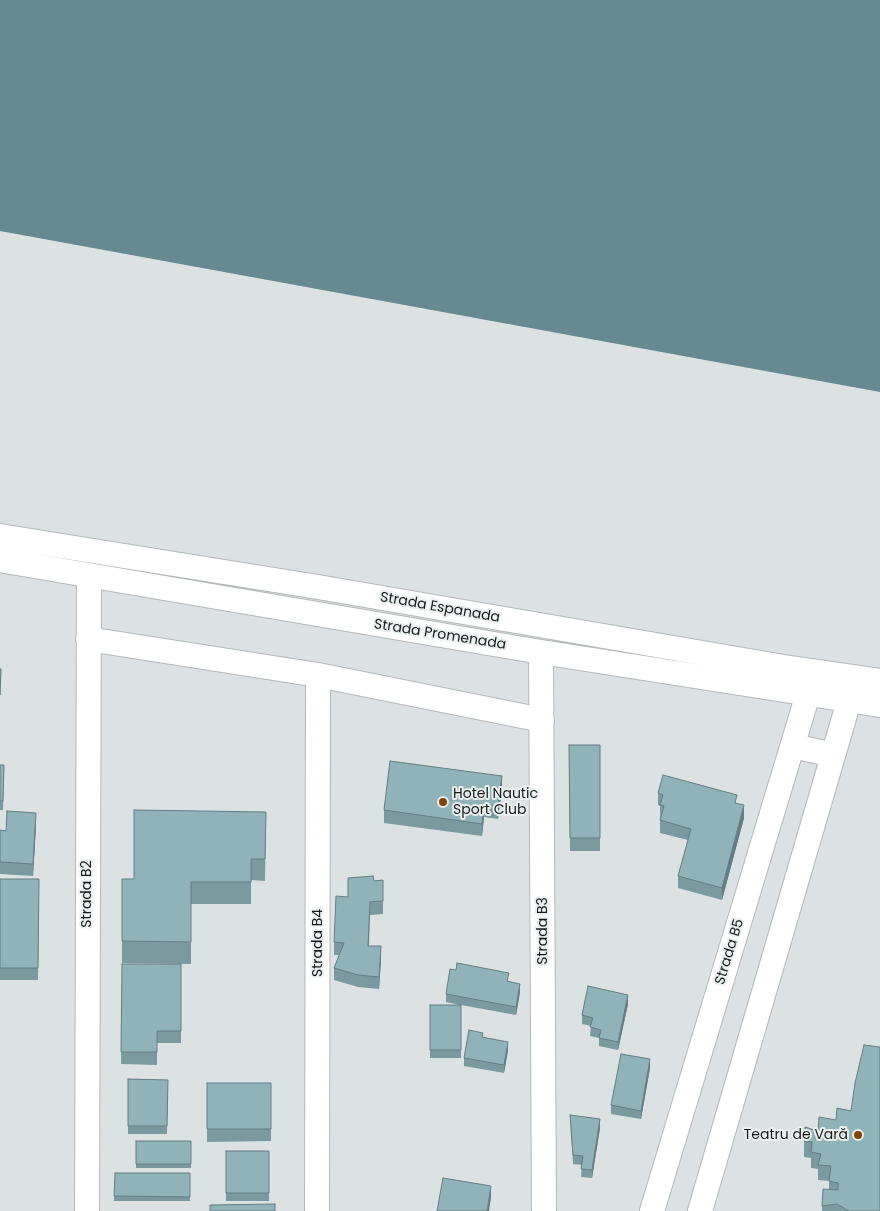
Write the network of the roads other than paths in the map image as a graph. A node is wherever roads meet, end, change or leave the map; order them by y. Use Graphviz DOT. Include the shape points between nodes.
graph roads {
  1 [pos="0,536"];
  2 [pos="0,560"];
  3 [pos="89,577"];
  4 [pos="88,639"];
  5 [pos="541,652"];
  6 [pos="318,675"];
  7 [pos="880,681"];
  8 [pos="808,694"];
  9 [pos="849,700"];
  10 [pos="880,705"];
  11 [pos="542,720"];
  12 [pos="793,746"];
  13 [pos="834,755"];
  14 [pos="86,1211"];
  15 [pos="317,1211"];
  16 [pos="544,1211"];
  17 [pos="652,1211"];
  18 [pos="700,1211"];
  1 -- 7 [label="street, Strada Espanada"];
  2 -- 3 [label="street, Strada Promenada"];
  3 -- 4 [label="street, Strada B2"];
  3 -- 5 [label="street, Strada Promenada"];
  4 -- 6 [label="street"];
  4 -- 14 [label="street, Strada B2"];
  5 -- 8 [label="street, Strada Promenada"];
  5 -- 11 [label="street, Strada B3"];
  6 -- 11 [label="street"];
  6 -- 15 [label="street, Strada B4"];
  8 -- 9 [label="street, Strada Promenada"];
  8 -- 12 [label="street, Strada B5"];
  9 -- 10 [label="street, Strada Promenada"];
  9 -- 13 [label="street"];
  11 -- 16 [label="street, Strada B3"];
  12 -- 13 [label="street"];
  12 -- 17 [label="street, Strada B5"];
  13 -- 18 [label="street"];
}
